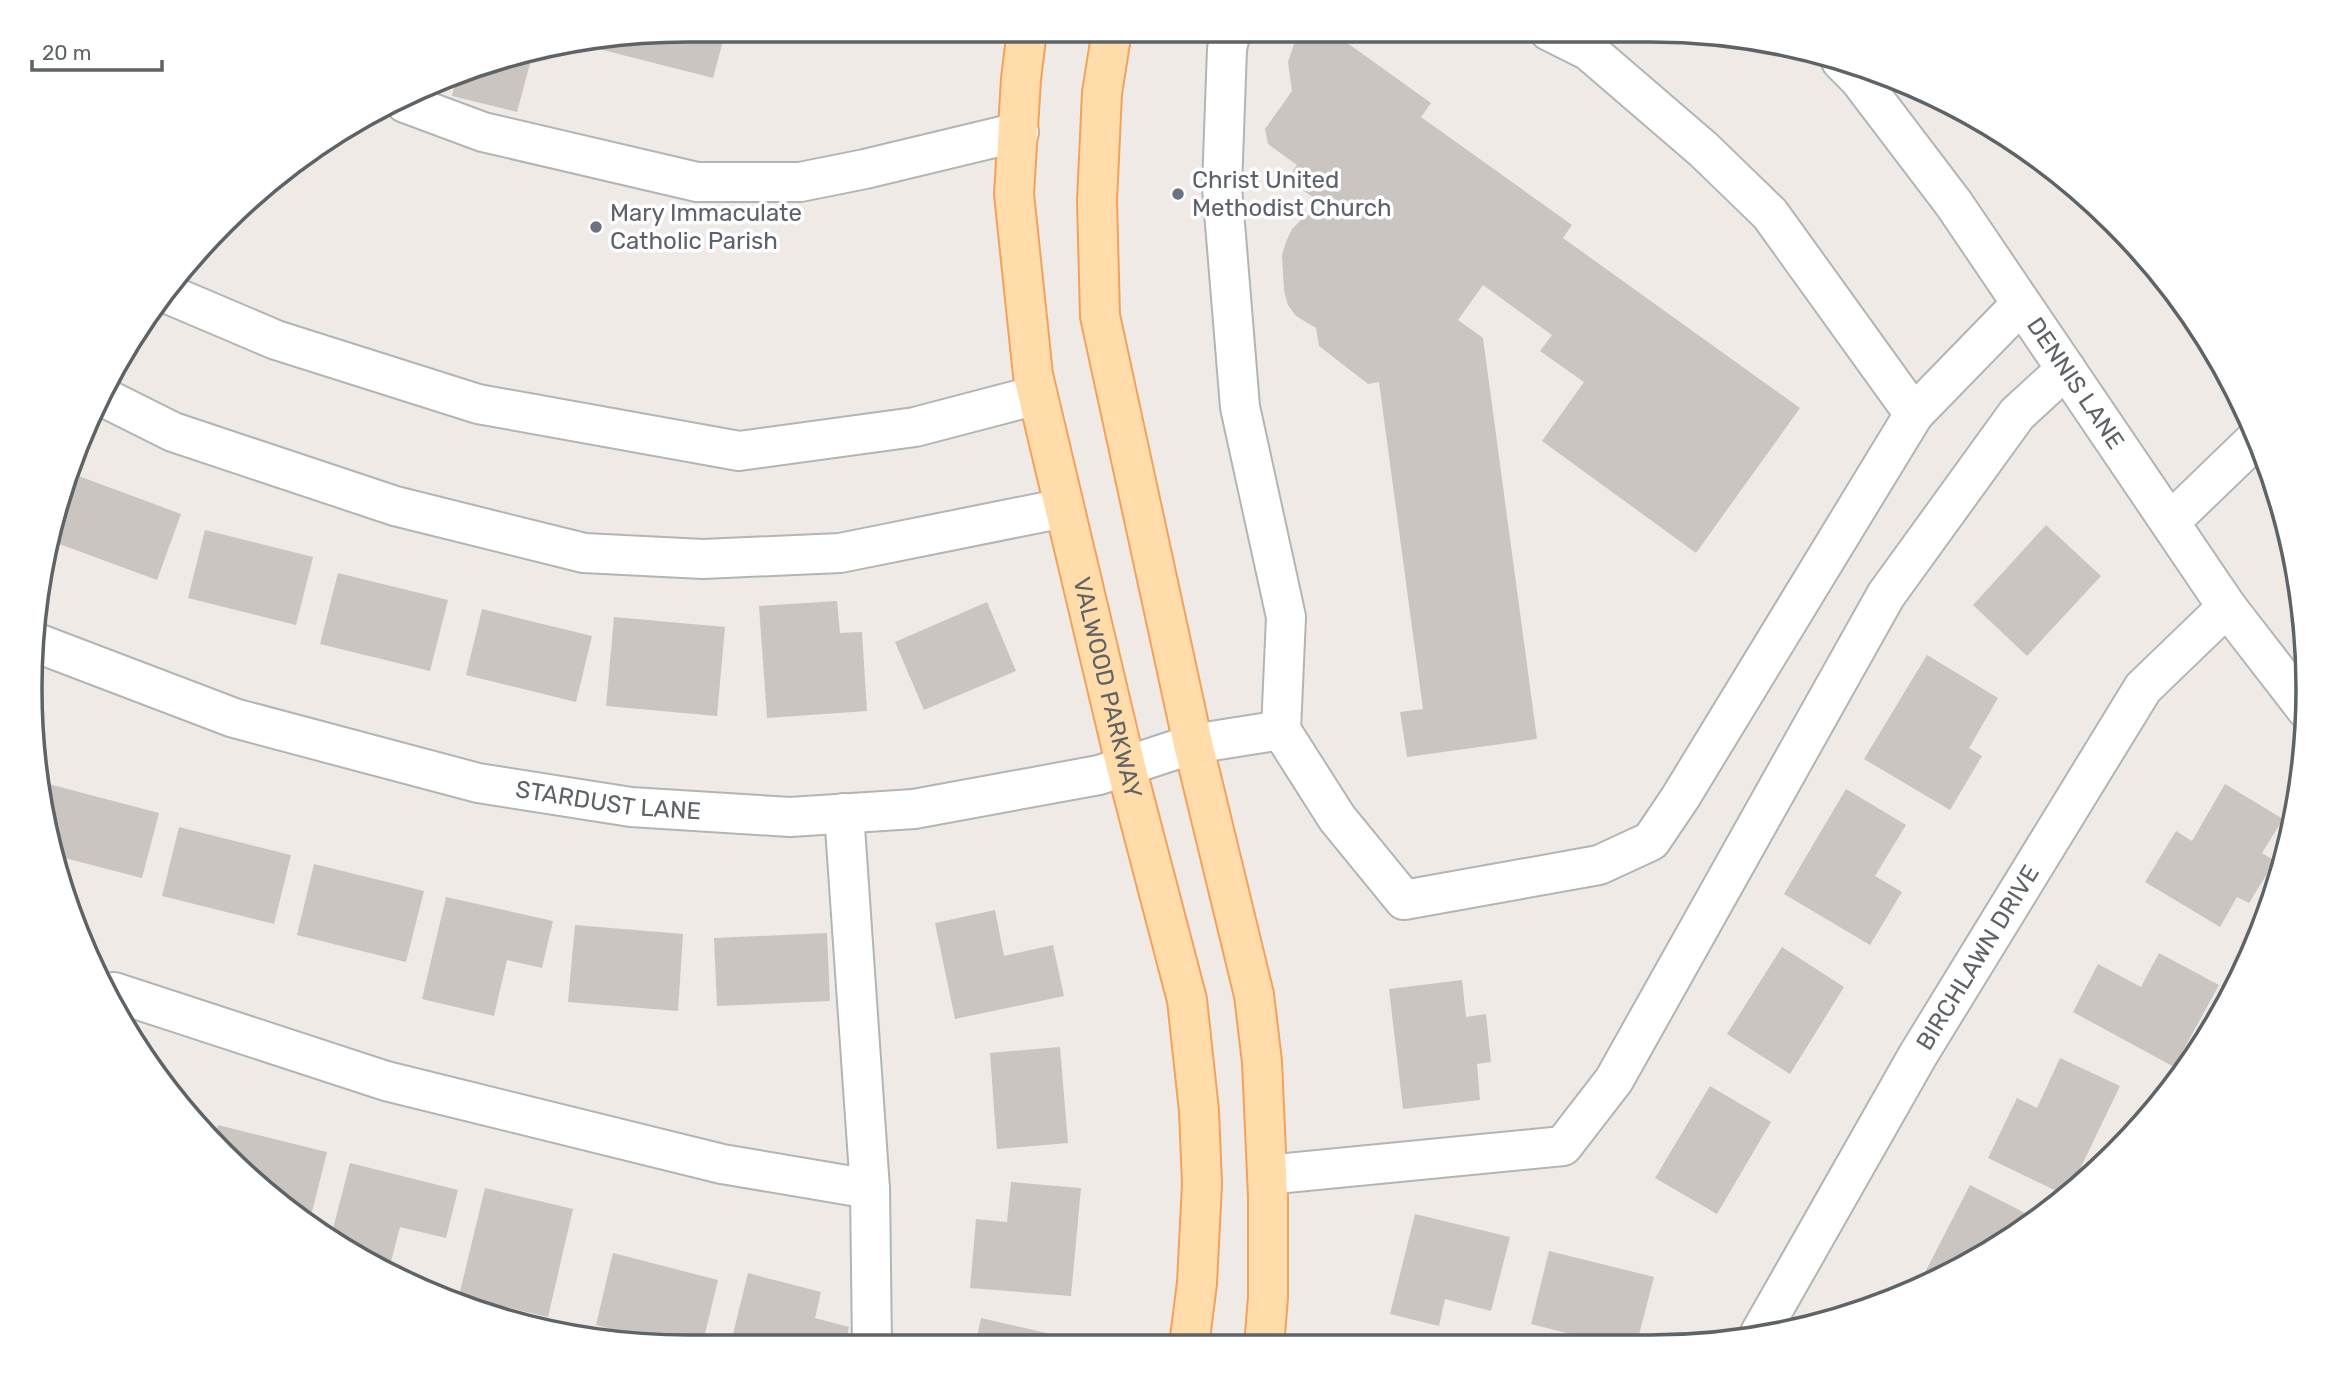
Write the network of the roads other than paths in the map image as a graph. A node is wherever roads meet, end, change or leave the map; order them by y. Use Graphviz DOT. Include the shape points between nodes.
graph roads {
  1 [pos="1026,42"];
  2 [pos="1110,42"];
  3 [pos="1228,42"];
  4 [pos="1571,42"];
  5 [pos="1857,76"];
  6 [pos="411,105"];
  7 [pos="1019,132"];
  8 [pos="175,297"];
  9 [pos="2021,304"];
  10 [pos="2066,369"];
  11 [pos="1037,395"];
  12 [pos="110,401"];
  13 [pos="1914,414"];
  14 [pos="2249,446"];
  15 [pos="1064,508"];
  16 [pos="2170,522"];
  17 [pos="2227,607"];
  18 [pos="43,645"];
  19 [pos="2296,696"];
  20 [pos="1281,730"];
  21 [pos="1193,744"];
  22 [pos="1126,767"];
  23 [pos="844,813"];
  24 [pos="119,994"];
  25 [pos="1267,1175"];
  26 [pos="870,1189"];
  27 [pos="1764,1325"];
  28 [pos="872,1335"];
  29 [pos="1190,1335"];
  30 [pos="1265,1335"];
  1 -- 7 [label="main road, VALWOOD PARKWAY"];
  2 -- 21 [label="main road" via="1102,93 1097,201 1100,316"];
  3 -- 20 [label="street" via="1222,187 1240,407 1286,617"];
  4 -- 13 [label="street" via="1589,51 1704,150 1770,214"];
  5 -- 9 [label="street, DENNIS LANE" via="1954,204"];
  6 -- 7 [label="street" via="484,132 696,182 800,182"];
  7 -- 11 [label="main road, VALWOOD PARKWAY" via="1014,194"];
  8 -- 11 [label="street" via="275,340 478,404 739,451 915,427"];
  9 -- 10 [label="street, DENNIS LANE"];
  9 -- 13 [label="street"];
  10 -- 16 [label="street, DENNIS LANE"];
  10 -- 25 [label="street" via="2017,414 1886,595 1614,1080 1563,1146"];
  11 -- 15 [label="main road, VALWOOD PARKWAY"];
  12 -- 15 [label="street" via="173,432 395,506 584,553 703,559 840,553"];
  13 -- 20 [label="street" via="1651,841 1599,865 1404,900 1337,818"];
  14 -- 16 [label="street"];
  15 -- 22 [label="main road, VALWOOD PARKWAY"];
  16 -- 17 [label="street, DENNIS LANE"];
  17 -- 19 [label="street, DENNIS LANE"];
  17 -- 27 [label="street, BIRCHLAWN DRIVE" via="2143,688 1918,1055"];
  18 -- 23 [label="street, STARDUST LANE" via="234,719 478,783 631,807 790,817"];
  20 -- 21 [label="street, STARDUST LANE"];
  21 -- 22 [label="street, STARDUST LANE"];
  21 -- 25 [label="main road" via="1254,995"];
  22 -- 23 [label="street, STARDUST LANE" via="914,808"];
  22 -- 29 [label="main road, VALWOOD PARKWAY" via="1189,1012 1202,1184"];
  23 -- 26 [label="street"];
  24 -- 26 [label="street" via="386,1081 722,1164"];
  25 -- 30 [label="main road"];
  26 -- 28 [label="street"];
}
